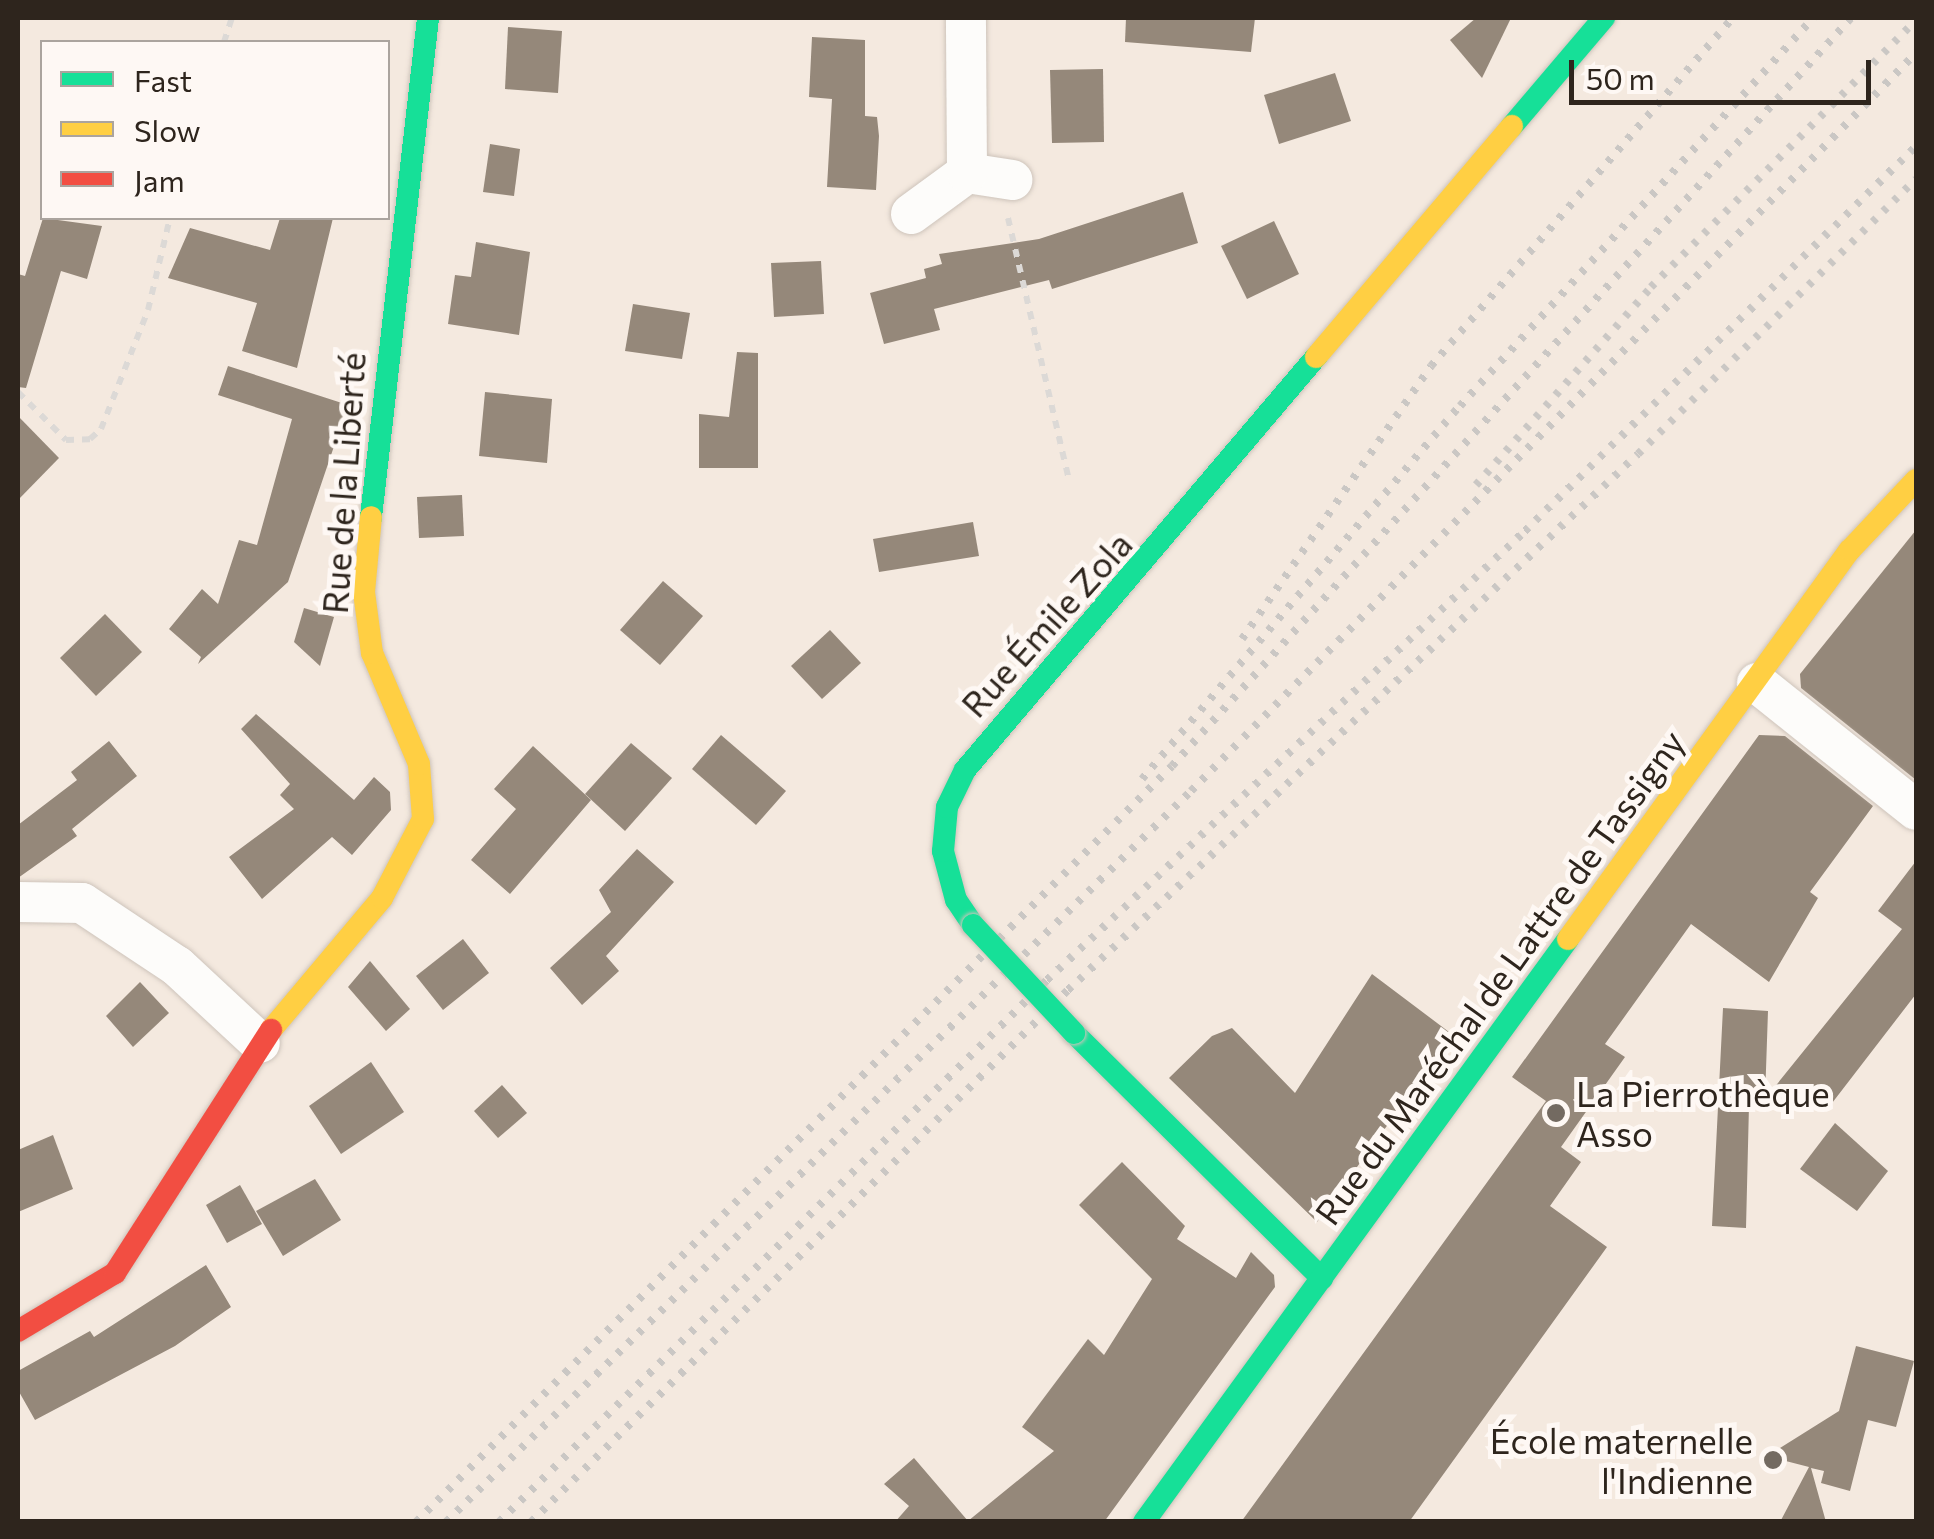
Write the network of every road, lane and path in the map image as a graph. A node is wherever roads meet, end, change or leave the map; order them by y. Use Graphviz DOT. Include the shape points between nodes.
graph roads {
  1 [pos="428,18"];
  2 [pos="966,18"];
  3 [pos="1604,18"];
  4 [pos="967,172"];
  5 [pos="1012,180"];
  6 [pos="911,214"];
  7 [pos="170,220"];
  8 [pos="18,392"];
  9 [pos="1069,480"];
  10 [pos="1916,480"];
  11 [pos="1758,683"];
  12 [pos="1916,810"];
  13 [pos="18,902"];
  14 [pos="260,1043"];
  15 [pos="1322,1278"];
  16 [pos="18,1331"];
  17 [pos="1144,1522"];
  1 -- 14 [label="street, Rue de la Liberté" via="396,252 364,592 372,653 419,764 423,820 382,898"];
  2 -- 4 [label="street"];
  3 -- 15 [label="street, Rue Émile Zola, bridge" via="965,770 947,807 944,851 973,924"];
  4 -- 5 [label="street"];
  4 -- 6 [label="street"];
  4 -- 9 [label="path" via="1004,199"];
  7 -- 8 [label="path" via="148,310 101,429 90,439 66,440"];
  10 -- 11 [label="street, Rue du Maréchal de Lattre de Tassigny" via="1876,517"];
  11 -- 12 [label="street"];
  11 -- 15 [label="street, Rue du Maréchal de Lattre de Tassigny"];
  13 -- 14 [label="street" via="82,904 177,966"];
  14 -- 16 [label="street, Rue de la Liberté" via="115,1273"];
  15 -- 17 [label="street, Rue du Maréchal de Lattre de Tassigny"];
}
